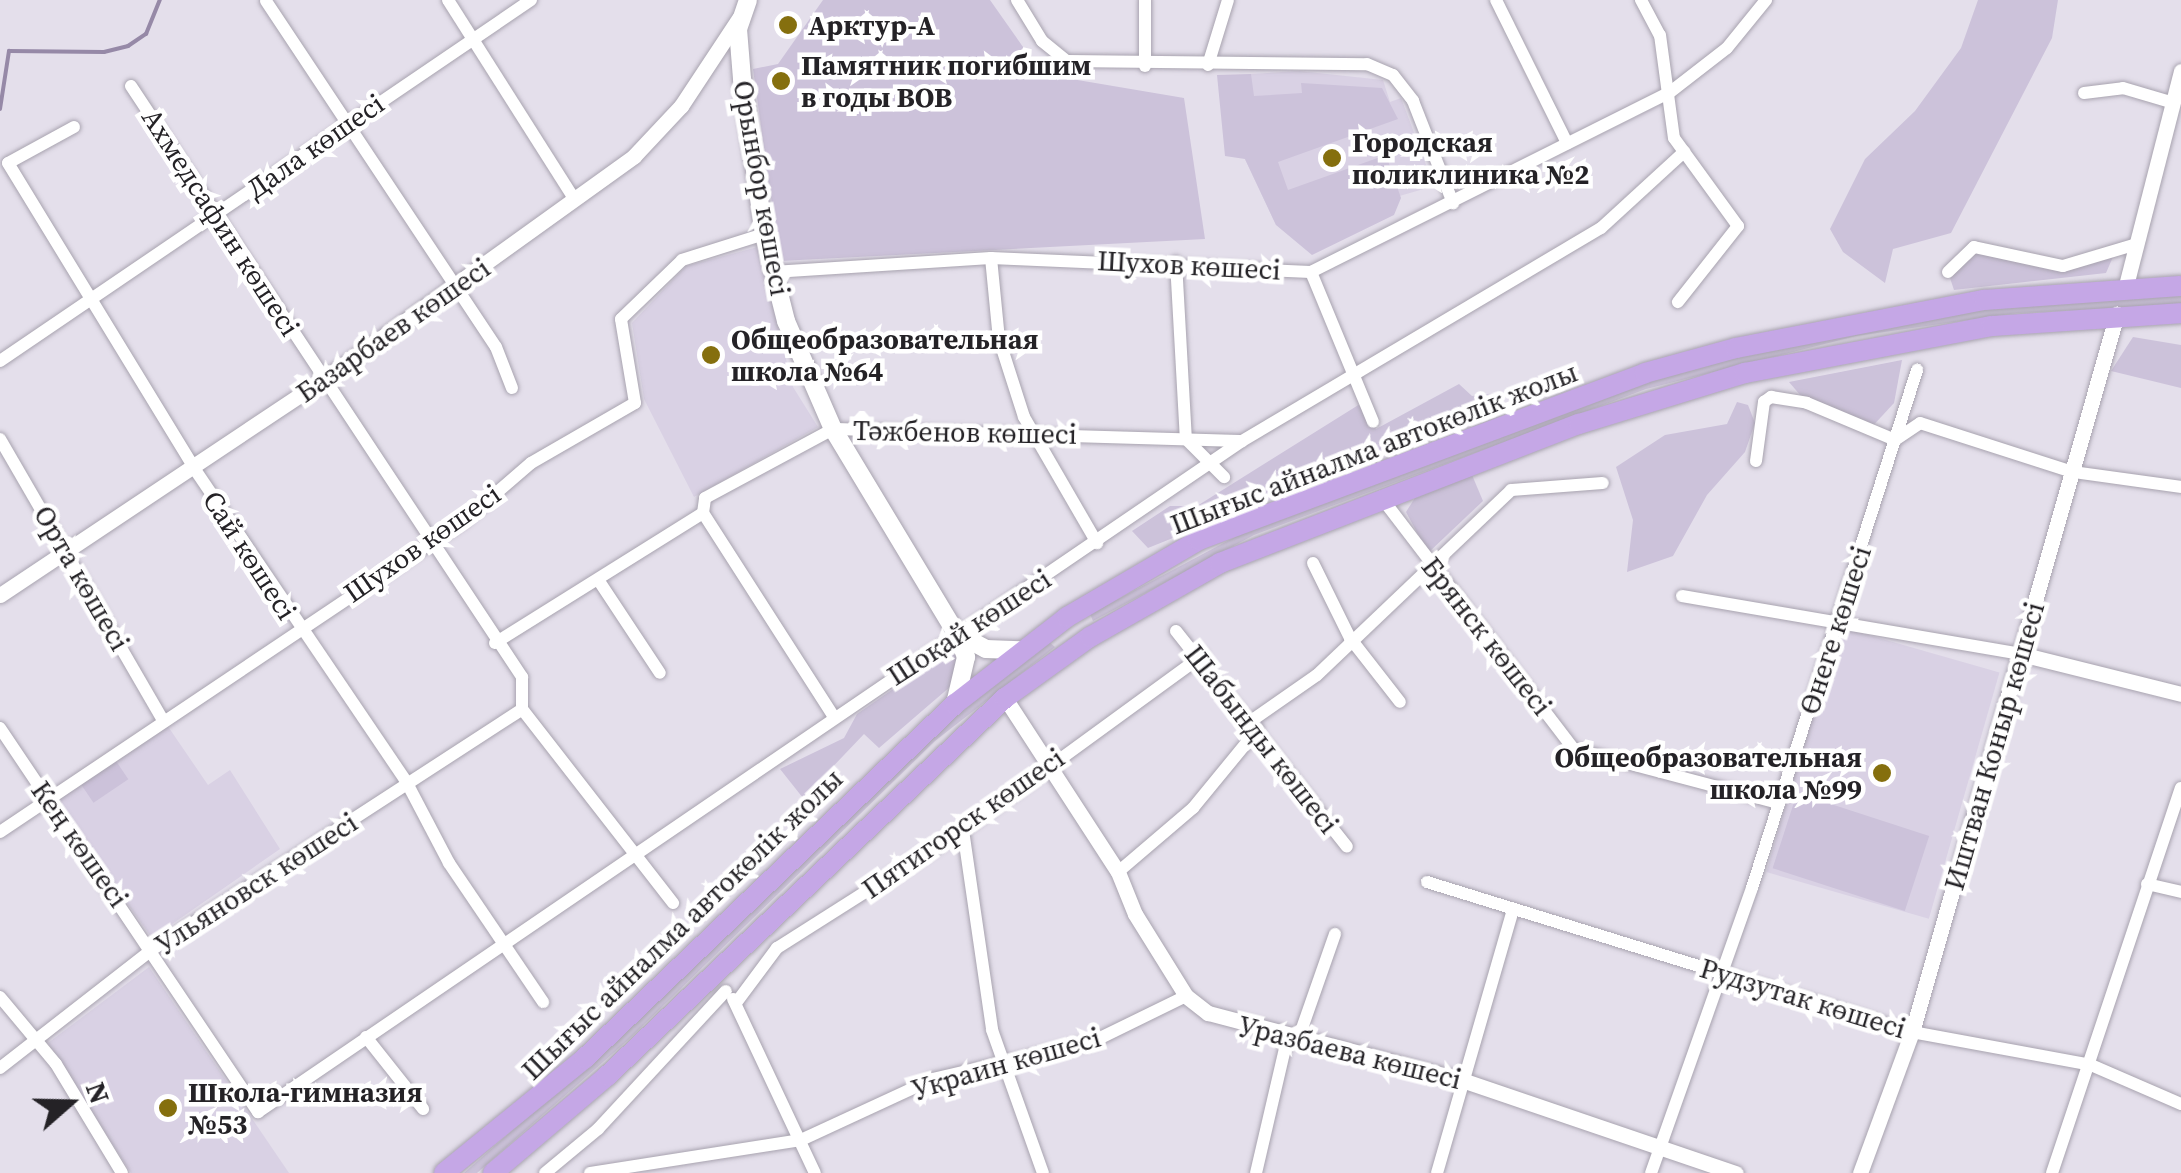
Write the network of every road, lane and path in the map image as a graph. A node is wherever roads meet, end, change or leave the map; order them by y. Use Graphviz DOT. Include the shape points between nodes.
graph roads {
  1 [pos="448,0"];
  2 [pos="531,0"];
  3 [pos="1016,0"];
  4 [pos="1145,0"];
  5 [pos="1228,0"];
  6 [pos="1496,0"];
  7 [pos="1641,0"];
  8 [pos="1766,0"];
  9 [pos="266,1"];
  10 [pos="745,8"];
  11 [pos="474,39"];
  12 [pos="1208,65"];
  13 [pos="1145,66"];
  14 [pos="2180,81"];
  15 [pos="131,86"];
  16 [pos="2084,93"];
  17 [pos="1669,94"];
  18 [pos="2174,103"];
  19 [pos="346,124"];
  20 [pos="74,127"];
  21 [pos="1567,143"];
  22 [pos="1684,152"];
  23 [pos="574,200"];
  24 [pos="1454,203"];
  25 [pos="218,214"];
  26 [pos="764,234"];
  27 [pos="2137,244"];
  28 [pos="991,258"];
  29 [pos="1176,262"];
  30 [pos="773,272"];
  31 [pos="1311,272"];
  32 [pos="1948,272"];
  33 [pos="2181,286"];
  34 [pos="453,289"];
  35 [pos="2125,289"];
  36 [pos="92,299"];
  37 [pos="1678,302"];
  38 [pos="2181,313"];
  39 [pos="2117,314"];
  40 [pos="0,360"];
  41 [pos="1917,370"];
  42 [pos="1354,376"];
  43 [pos="324,379"];
  44 [pos="512,388"];
  45 [pos="1373,422"];
  46 [pos="833,429"];
  47 [pos="1035,434"];
  48 [pos="0,439"];
  49 [pos="1186,440"];
  50 [pos="1895,440"];
  51 [pos="1242,441"];
  52 [pos="1756,461"];
  53 [pos="1209,464"];
  54 [pos="194,468"];
  55 [pos="2073,472"];
  56 [pos="1224,477"];
  57 [pos="1603,483"];
  58 [pos="2181,488"];
  59 [pos="1381,498"];
  60 [pos="703,514"];
  61 [pos="430,538"];
  62 [pos="1097,543"];
  63 [pos="67,550"];
  64 [pos="1430,563"];
  65 [pos="1313,564"];
  66 [pos="598,581"];
  67 [pos="0,595"];
  68 [pos="1682,596"];
  69 [pos="1837,622"];
  70 [pos="298,630"];
  71 [pos="1176,631"];
  72 [pos="956,633"];
  73 [pos="1350,638"];
  74 [pos="496,643"];
  75 [pos="1020,650"];
  76 [pos="2021,654"];
  77 [pos="1202,656"];
  78 [pos="660,673"];
  79 [pos="2181,694"];
  80 [pos="1005,698"];
  81 [pos="1400,702"];
  82 [pos="955,704"];
  83 [pos="522,710"];
  84 [pos="834,717"];
  85 [pos="162,718"];
  86 [pos="1254,725"];
  87 [pos="0,728"];
  88 [pos="1051,762"];
  89 [pos="407,783"];
  90 [pos="2181,788"];
  91 [pos="47,798"];
  92 [pos="1779,803"];
  93 [pos="962,830"];
  94 [pos="0,832"];
  95 [pos="1347,847"];
  96 [pos="631,854"];
  97 [pos="1118,872"];
  98 [pos="1426,882"];
  99 [pos="2147,884"];
  100 [pos="2181,892"];
  101 [pos="672,903"];
  102 [pos="1513,909"];
  103 [pos="1335,934"];
  104 [pos="505,942"];
  105 [pos="154,950"];
  106 [pos="1722,972"];
  107 [pos="712,974"];
  108 [pos="726,991"];
  109 [pos="1186,996"];
  110 [pos="0,997"];
  111 [pos="543,1002"];
  112 [pos="736,1003"];
  113 [pos="1912,1032"];
  114 [pos="1294,1034"];
  115 [pos="366,1037"];
  116 [pos="35,1044"];
  117 [pos="1002,1060"];
  118 [pos="2091,1065"];
  119 [pos="0,1068"];
  120 [pos="1465,1081"];
  121 [pos="2181,1104"];
  122 [pos="422,1109"];
  123 [pos="258,1112"];
  124 [pos="801,1140"];
  125 [pos="1660,1149"];
  126 [pos="122,1173"];
  127 [pos="444,1173"];
  128 [pos="492,1173"];
  129 [pos="545,1173"];
  130 [pos="590,1173"];
  131 [pos="815,1173"];
  132 [pos="1043,1173"];
  133 [pos="1256,1173"];
  134 [pos="1436,1173"];
  135 [pos="1651,1173"];
  136 [pos="1736,1173"];
  137 [pos="1860,1173"];
  138 [pos="2052,1173"];
  1 -- 11 [label="street"];
  2 -- 11 [label="street, Дала көшесі"];
  3 -- 13 [label="street" via="1042,41 1067,61"];
  4 -- 13 [label="street"];
  5 -- 12 [label="street"];
  6 -- 21 [label="street"];
  7 -- 17 [label="street" via="1660,35"];
  8 -- 17 [label="street, Шухов көшесі" via="1727,48"];
  9 -- 19 [label="street"];
  10 -- 23 [label="street, Базарбаев көшесі" via="682,106 634,156"];
  10 -- 26 [label="main road, Орынбор көшесі" via="742,79"];
  11 -- 19 [label="street, Дала көшесі"];
  11 -- 23 [label="street"];
  12 -- 13 [label="street"];
  12 -- 24 [label="street" via="1367,64 1393,75 1412,100"];
  14 -- 18 [label="street"];
  15 -- 25 [label="street, Ахмедсафин көшесі"];
  16 -- 18 [label="street" via="2123,88"];
  17 -- 21 [label="street, Шухов көшесі"];
  17 -- 22 [label="street" via="1674,138"];
  18 -- 27 [label="street"];
  19 -- 25 [label="street, Дала көшесі"];
  19 -- 34 [label="street"];
  20 -- 36 [label="street, Сай көшесі" via="8,163"];
  21 -- 24 [label="street, Шухов көшесі"];
  22 -- 37 [label="street" via="1738,226"];
  22 -- 42 [label="street, Шоқай көшесі" via="1601,228"];
  23 -- 34 [label="street, Базарбаев көшесі"];
  24 -- 31 [label="street, Шухов көшесі"];
  25 -- 36 [label="street, Дала көшесі"];
  25 -- 43 [label="street, Ахмедсафин көшесі"];
  26 -- 30 [label="main road, Орынбор көшесі"];
  26 -- 61 [label="street, Шухов көшесі" via="682,260 620,319 635,403 531,463 465,520"];
  27 -- 32 [label="street" via="2063,266 1974,247"];
  27 -- 35 [label="street"];
  28 -- 29 [label="street, Шухов көшесі"];
  28 -- 30 [label="street, Шухов көшесі"];
  28 -- 47 [label="street" via="999,340"];
  29 -- 31 [label="street, Шухов көшесі"];
  29 -- 49 [label="street"];
  30 -- 46 [label="main road, Орынбор көшесі" via="795,350"];
  31 -- 42 [label="street"];
  33 -- 35 [label="main road, Шығыс айналма автокөлік жолы"];
  34 -- 43 [label="street, Базарбаев көшесі"];
  34 -- 44 [label="street" via="496,346"];
  35 -- 75 [label="main road, Шығыс айналма автокөлік жолы" via="1984,300 1850,321 1645,373 1198,540"];
  36 -- 40 [label="street, Дала көшесі"];
  36 -- 54 [label="street, Сай көшесі"];
  38 -- 39 [label="main road, Шығыс айналма автокөлік жолы"];
  39 -- 55 [label="street, Иштван Коныр көшесі"];
  39 -- 59 [label="main road, Шығыс айналма автокөлік жолы" via="1925,336 1745,373 1579,424"];
  41 -- 50 [label="street, Өнеге көшесі"];
  42 -- 45 [label="street"];
  42 -- 51 [label="street, Шоқай көшесі"];
  43 -- 54 [label="street, Базарбаев көшесі"];
  43 -- 61 [label="street, Ахмедсафин көшесі"];
  46 -- 47 [label="street, Тәжбенов көшесі"];
  46 -- 60 [label="street, Тәжбенов көшесі" via="706,498"];
  46 -- 72 [label="main road, Орынбор көшесі"];
  47 -- 49 [label="street, Тәжбенов көшесі"];
  47 -- 62 [label="street"];
  48 -- 63 [label="street, Орта көшесі"];
  49 -- 51 [label="street, Тәжбенов көшесі"];
  49 -- 53 [label="street"];
  50 -- 52 [label="street" via="1807,403 1771,396 1764,402"];
  50 -- 55 [label="street" via="1920,423"];
  50 -- 69 [label="street, Өнеге көшесі"];
  51 -- 53 [label="street, Шоқай көшесі"];
  53 -- 56 [label="street"];
  53 -- 62 [label="street, Шоқай көшесі"];
  54 -- 63 [label="street, Базарбаев көшесі"];
  54 -- 70 [label="street, Сай көшесі"];
  55 -- 58 [label="street"];
  55 -- 76 [label="street, Иштван Коныр көшесі"];
  57 -- 64 [label="street" via="1511,490"];
  59 -- 64 [label="street, Брянск көшесі"];
  59 -- 80 [label="main road, Шығыс айналма автокөлік жолы" via="1220,563 1090,637"];
  60 -- 66 [label="street"];
  60 -- 84 [label="street"];
  61 -- 70 [label="street, Шухов көшесі"];
  61 -- 74 [label="street, Ахмедсафин көшесі"];
  62 -- 72 [label="street, Шоқай көшесі"];
  63 -- 67 [label="street, Базарбаев көшесі"];
  63 -- 85 [label="street, Орта көшесі"];
  64 -- 73 [label="street"];
  64 -- 92 [label="street, Брянск көшесі" via="1574,749"];
  65 -- 73 [label="street"];
  66 -- 74 [label="street"];
  66 -- 78 [label="street"];
  68 -- 69 [label="street"];
  69 -- 76 [label="street"];
  69 -- 92 [label="street, Өнеге көшесі"];
  70 -- 85 [label="street, Шухов көшесі"];
  70 -- 89 [label="street, Сай көшесі"];
  71 -- 77 [label="street, Шабынды көшесі"];
  72 -- 75 [label="main road" via="986,649"];
  72 -- 82 [label="main road" via="966,657"];
  72 -- 84 [label="street, Шоқай көшесі"];
  73 -- 81 [label="street"];
  73 -- 86 [label="street" via="1318,676"];
  74 -- 83 [label="street, Ахмедсафин көшесі" via="522,677"];
  75 -- 82 [label="main road, Шығыс айналма автокөлік жолы"];
  76 -- 79 [label="street"];
  76 -- 113 [label="street, Иштван Коныр көшесі"];
  77 -- 86 [label="street, Шабынды көшесі"];
  77 -- 88 [label="street, Пятигорск көшесі"];
  80 -- 88 [label="street"];
  80 -- 107 [label="main road, Шығыс айналма автокөлік жолы"];
  82 -- 127 [label="main road, Шығыс айналма автокөлік жолы" via="585,1058"];
  83 -- 89 [label="street, Ульяновск көшесі"];
  83 -- 96 [label="street, Ахмедсафин көшесі"];
  84 -- 96 [label="street, Шоқай көшесі"];
  85 -- 91 [label="street, Шухов көшесі"];
  86 -- 95 [label="street, Шабынды көшесі"];
  86 -- 97 [label="street" via="1193,808"];
  87 -- 91 [label="street, Кең көшесі"];
  88 -- 93 [label="street, Пятигорск көшесі"];
  88 -- 97 [label="street"];
  89 -- 104 [label="street, Сай көшесі" via="449,863"];
  89 -- 105 [label="street, Ульяновск көшесі"];
  90 -- 99 [label="street"];
  91 -- 94 [label="street, Шухов көшесі"];
  91 -- 105 [label="street, Кең көшесі"];
  92 -- 106 [label="street, Өнеге көшесі"];
  93 -- 112 [label="street, Пятигорск көшесі" via="777,948"];
  93 -- 117 [label="street"];
  96 -- 101 [label="street, Ахмедсафин көшесі"];
  96 -- 104 [label="street, Шоқай көшесі"];
  97 -- 109 [label="street"];
  98 -- 102 [label="street, Рудзутак көшесі"];
  99 -- 100 [label="street"];
  99 -- 118 [label="street"];
  102 -- 106 [label="street, Рудзутак көшесі"];
  102 -- 120 [label="street"];
  103 -- 114 [label="street"];
  104 -- 111 [label="street, Сай көшесі"];
  104 -- 115 [label="street, Шоқай көшесі"];
  105 -- 116 [label="street, Ульяновск көшесі"];
  105 -- 123 [label="street, Кең көшесі"];
  106 -- 113 [label="street, Рудзутак көшесі"];
  106 -- 125 [label="street, Өнеге көшесі"];
  107 -- 108 [label="street"];
  107 -- 128 [label="main road, Шығыс айналма автокөлік жолы" via="607,1076"];
  108 -- 112 [label="street"];
  108 -- 129 [label="street" via="598,1129"];
  109 -- 114 [label="street, Уразбаева көшесі" via="1241,1026"];
  109 -- 117 [label="street, Украин көшесі" via="1092,1042"];
  110 -- 116 [label="street"];
  112 -- 124 [label="street"];
  113 -- 118 [label="street, Рудзутак көшесі"];
  113 -- 137 [label="street, Иштван Коныр көшесі"];
  114 -- 120 [label="street, Уразбаева көшесі"];
  114 -- 133 [label="street"];
  115 -- 122 [label="street"];
  115 -- 123 [label="street, Шоқай көшесі"];
  116 -- 119 [label="street, Ульяновск көшесі"];
  116 -- 126 [label="street" via="56,1064"];
  117 -- 124 [label="street, Украин көшесі" via="933,1079"];
  117 -- 132 [label="street"];
  118 -- 121 [label="street, Рудзутак көшесі"];
  118 -- 138 [label="street"];
  120 -- 125 [label="street, Уразбаева көшесі"];
  120 -- 134 [label="street"];
  124 -- 130 [label="street, Украин көшесі"];
  124 -- 131 [label="street"];
  125 -- 135 [label="street, Өнеге көшесі"];
  125 -- 136 [label="street, Уразбаева көшесі"];
}
